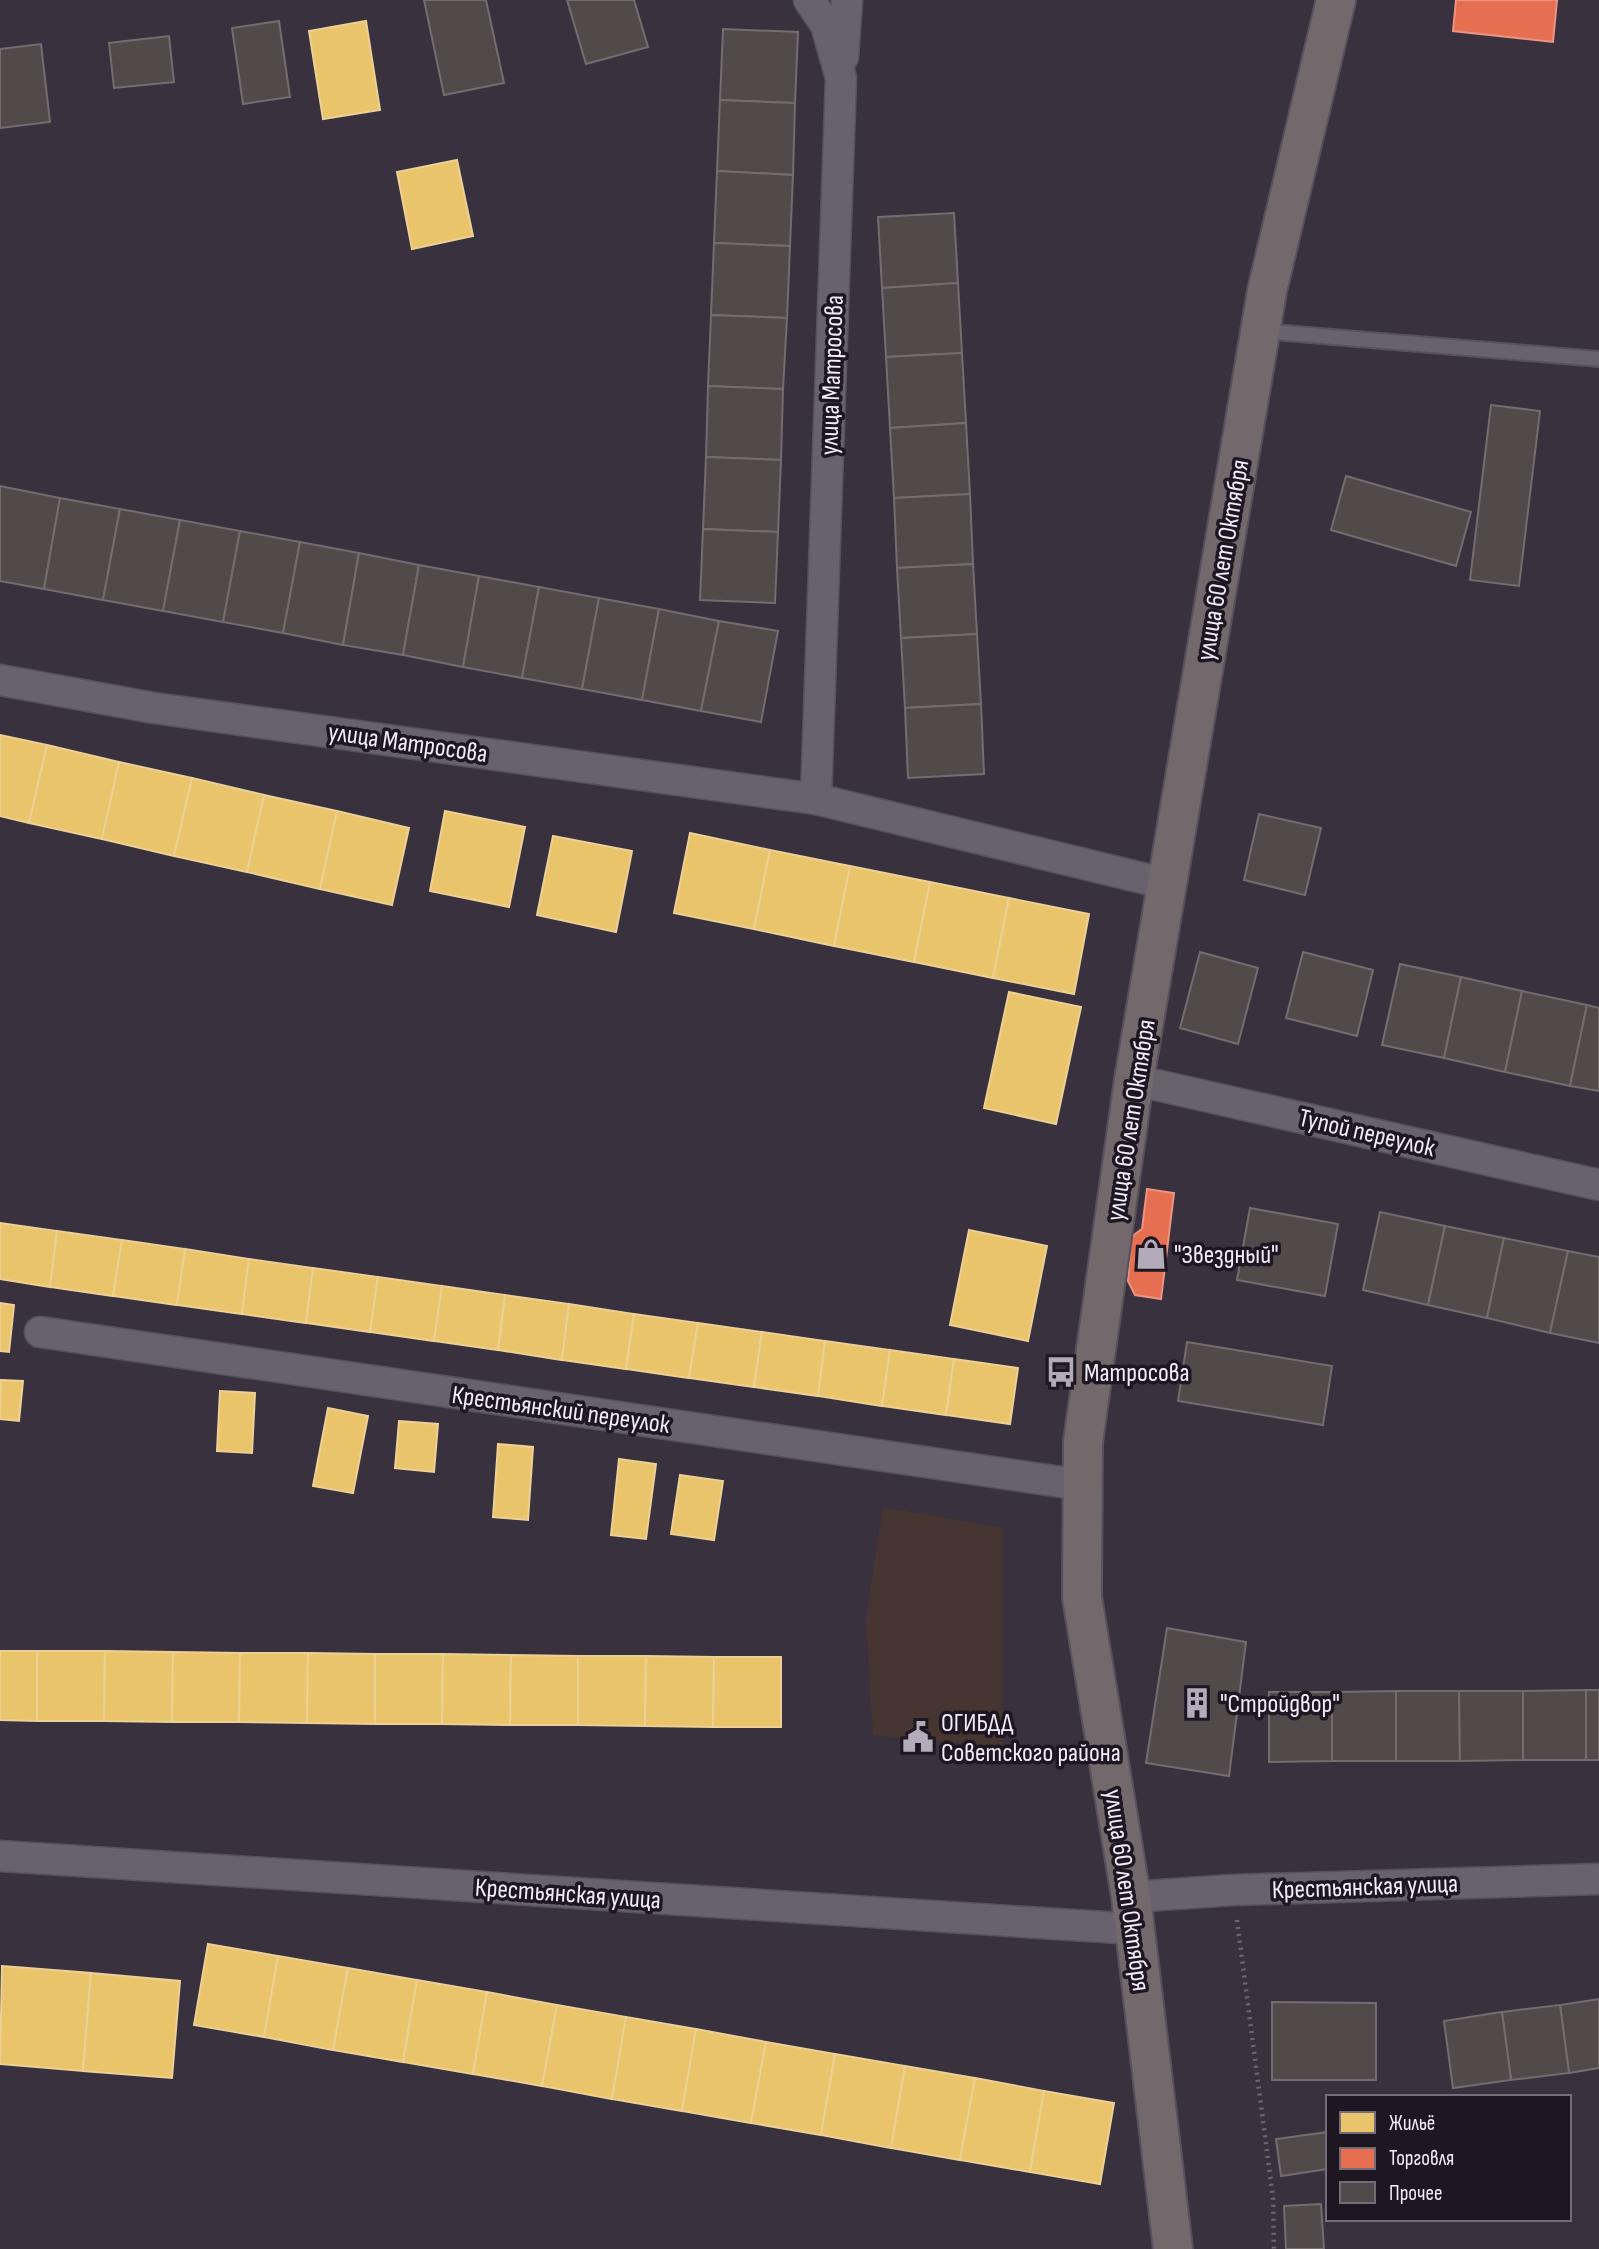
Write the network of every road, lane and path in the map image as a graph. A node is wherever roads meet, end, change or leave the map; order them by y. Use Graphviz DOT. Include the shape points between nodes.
graph roads {
  1 [pos="809,0"];
  2 [pos="847,0"];
  3 [pos="1336,0"];
  4 [pos="841,78"];
  5 [pos="1260,331"];
  6 [pos="1599,359"];
  7 [pos="0,680"];
  8 [pos="816,799"];
  9 [pos="1167,884"];
  10 [pos="1135,1080"];
  11 [pos="1599,1185"];
  12 [pos="40,1332"];
  13 [pos="1082,1485"];
  14 [pos="0,1856"];
  15 [pos="1599,1879"];
  16 [pos="1233,1890"];
  17 [pos="1133,1913"];
  18 [pos="1173,2249"];
  19 [pos="1275,2249"];
  1 -- 4 [label="street, улица Матросова" via="826,25"];
  2 -- 4 [label="street"];
  3 -- 5 [label="main road, улица 60 лет Октября"];
  4 -- 8 [label="street, улица Матросова"];
  5 -- 6 [label="lane"];
  5 -- 9 [label="main road, улица 60 лет Октября"];
  7 -- 8 [label="street, улица Матросова" via="154,708"];
  8 -- 9 [label="street, улица Матросова"];
  9 -- 10 [label="main road, улица 60 лет Октября"];
  10 -- 11 [label="street, Тупой переулок"];
  10 -- 13 [label="main road, улица 60 лет Октября" via="1083,1442"];
  12 -- 13 [label="street, Крестьянский переулок"];
  13 -- 17 [label="main road, улица 60 лет Октября" via="1082,1597"];
  14 -- 17 [label="street, Крестьянская улица"];
  15 -- 16 [label="street, Крестьянская улица"];
  16 -- 17 [label="street, Крестьянская улица"];
  16 -- 19 [label="path" via="1273,2198"];
  17 -- 18 [label="main road, улица 60 лет Октября"];
}
